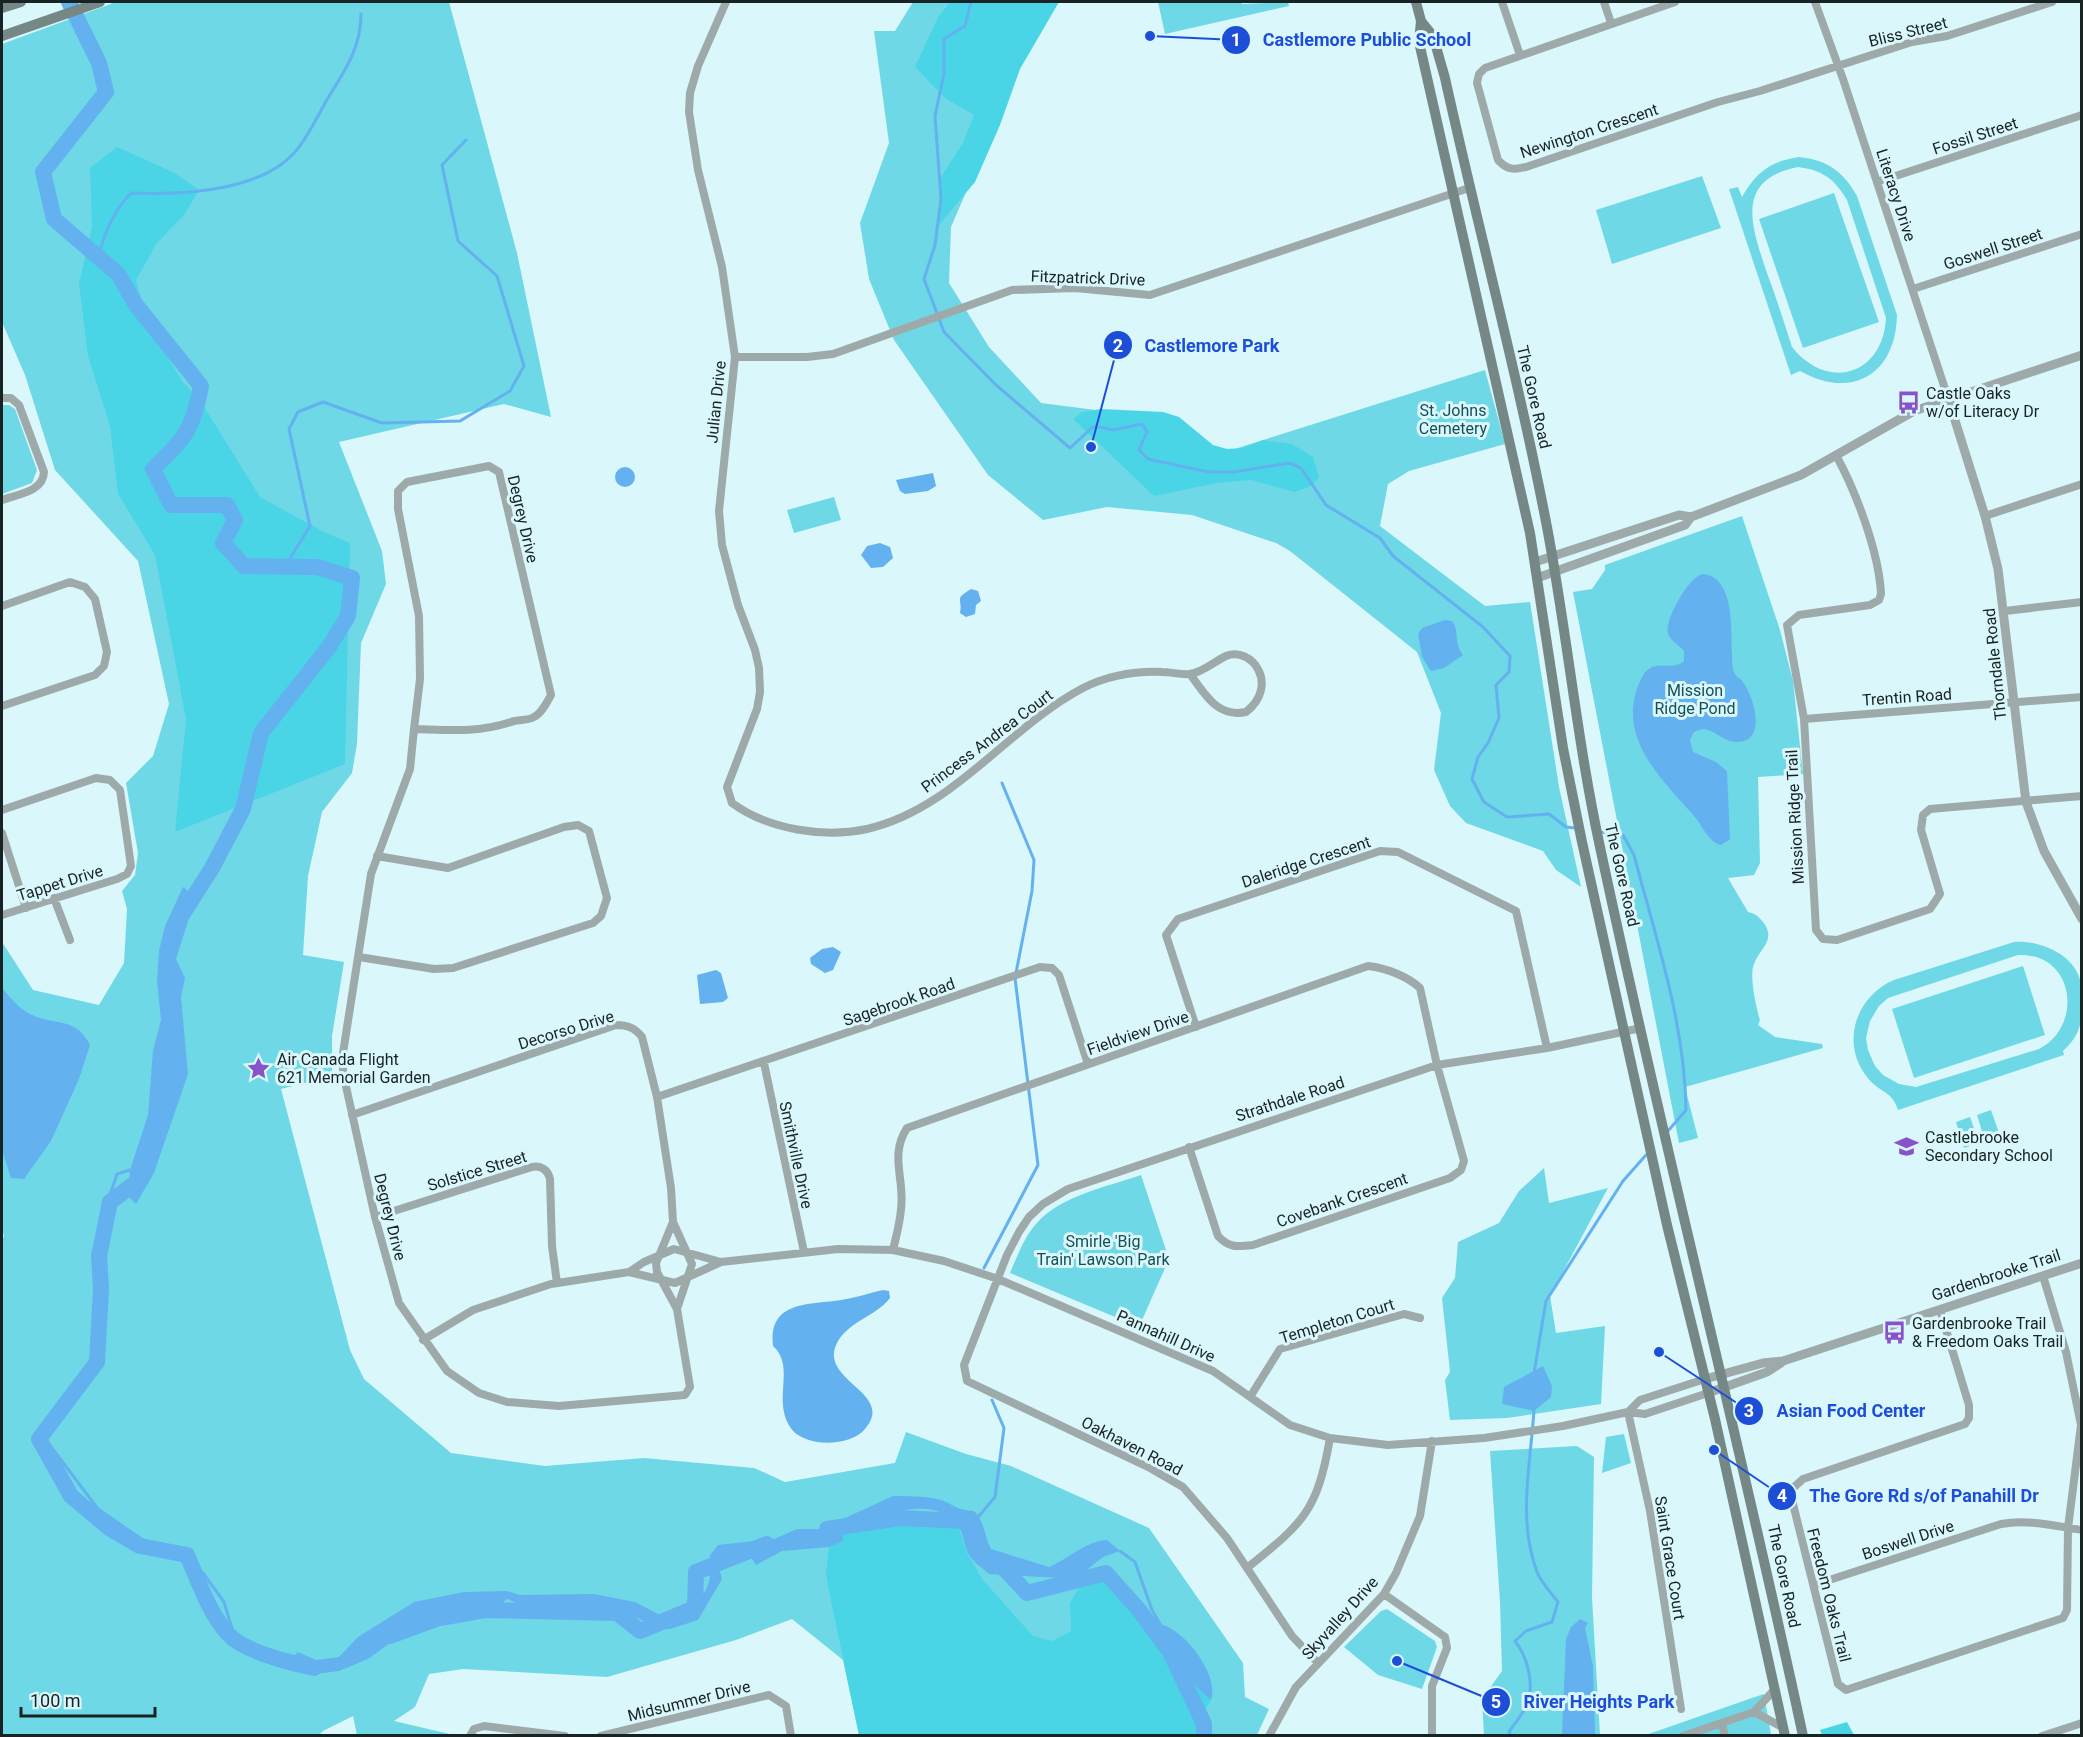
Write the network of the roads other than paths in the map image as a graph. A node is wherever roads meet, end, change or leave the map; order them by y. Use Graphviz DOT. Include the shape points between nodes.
graph roads {
  1 [pos="21,2"];
  2 [pos="726,2"];
  3 [pos="1416,2"];
  4 [pos="1502,2"];
  5 [pos="1604,2"];
  6 [pos="1675,2"];
  7 [pos="1815,2"];
  8 [pos="2052,2"];
  9 [pos="98,3"];
  10 [pos="2,8"];
  11 [pos="1421,21"];
  12 [pos="1611,24"];
  13 [pos="2,36"];
  14 [pos="1520,55"];
  15 [pos="1839,65"];
  16 [pos="2082,115"];
  17 [pos="1877,182"];
  18 [pos="1469,188"];
  19 [pos="1453,194"];
  20 [pos="2082,234"];
  21 [pos="1913,289"];
  22 [pos="2082,355"];
  23 [pos="735,357"];
  24 [pos="2,398"];
  25 [pos="1948,398"];
  26 [pos="1836,455"];
  27 [pos="2082,484"];
  28 [pos="2,501"];
  29 [pos="1985,516"];
  30 [pos="1691,517"];
  31 [pos="1552,557"];
  32 [pos="1535,562"];
  33 [pos="1554,573"];
  34 [pos="1537,578"];
  35 [pos="2082,602"];
  36 [pos="2,606"];
  37 [pos="2005,611"];
  38 [pos="1190,674"];
  39 [pos="2082,697"];
  40 [pos="2013,703"];
  41 [pos="2,706"];
  42 [pos="1804,719"];
  43 [pos="414,729"];
  44 [pos="2082,796"];
  45 [pos="2025,802"];
  46 [pos="733,803"];
  47 [pos="2,810"];
  48 [pos="2,833"];
  49 [pos="377,856"];
  50 [pos="54,898"];
  51 [pos="26,908"];
  52 [pos="2,915"];
  53 [pos="2081,918"];
  54 [pos="70,940"];
  55 [pos="359,957"];
  56 [pos="1196,1027"];
  57 [pos="1641,1028"];
  58 [pos="1623,1032"];
  59 [pos="1547,1048"];
  60 [pos="764,1063"];
  61 [pos="1088,1064"];
  62 [pos="1437,1065"];
  63 [pos="657,1097"];
  64 [pos="352,1115"];
  65 [pos="1189,1147"];
  66 [pos="375,1217"];
  67 [pos="673,1222"];
  68 [pos="893,1250"];
  69 [pos="804,1252"];
  70 [pos="686,1253"];
  71 [pos="661,1255"];
  72 [pos="721,1262"];
  73 [pos="2082,1263"];
  74 [pos="629,1272"];
  75 [pos="2043,1276"];
  76 [pos="662,1279"];
  77 [pos="686,1279"];
  78 [pos="998,1279"];
  79 [pos="557,1283"];
  80 [pos="677,1309"];
  81 [pos="1940,1310"];
  82 [pos="1420,1318"];
  83 [pos="423,1340"];
  84 [pos="1783,1361"];
  85 [pos="1722,1375"];
  86 [pos="1705,1379"];
  87 [pos="1725,1387"];
  88 [pos="1708,1393"];
  89 [pos="1250,1397"];
  90 [pos="1628,1412"];
  91 [pos="1330,1438"];
  92 [pos="1432,1441"];
  93 [pos="2068,1528"];
  94 [pos="2082,1530"];
  95 [pos="1763,1547"];
  96 [pos="1745,1551"];
  97 [pos="1247,1568"];
  98 [pos="1814,1585"];
  99 [pos="1384,1594"];
  100 [pos="1318,1663"];
  101 [pos="1775,1688"];
  102 [pos="1681,1709"];
  103 [pos="1755,1712"];
  104 [pos="1800,1720"];
  105 [pos="2082,1723"];
  106 [pos="1722,1724"];
  107 [pos="1784,1729"];
  108 [pos="470,1736"];
  109 [pos="565,1736"];
  110 [pos="601,1736"];
  111 [pos="791,1736"];
  112 [pos="1269,1736"];
  113 [pos="1432,1736"];
  114 [pos="1683,1736"];
  115 [pos="1725,1736"];
  116 [pos="1803,1736"];
  117 [pos="2042,1736"];
  1 -- 10 [label="main road"];
  2 -- 23 [label="street, Julian Drive" via="698,66 689,112 698,170 722,267"];
  3 -- 11 [label="main road, The Gore Road"];
  4 -- 14 [label="street"];
  5 -- 12 [label="street"];
  6 -- 12 [label="street, Newington Crescent"];
  7 -- 15 [label="street, Literacy Drive"];
  8 -- 15 [label="street, Bliss Street"];
  9 -- 13 [label="main road"];
  11 -- 18 [label="main road, The Gore Road" via="1433,36"];
  11 -- 19 [label="main road, The Gore Road" via="1419,42"];
  12 -- 14 [label="street, Newington Crescent"];
  14 -- 15 [label="street, Newington Crescent" via="1485,68 1477,83 1498,160 1512,170"];
  15 -- 17 [label="street, Literacy Drive"];
  16 -- 17 [label="street, Fossil Street"];
  17 -- 21 [label="street, Literacy Drive"];
  18 -- 19 [label="street, Fitzpatrick Drive"];
  18 -- 31 [label="main road, The Gore Road" via="1520,401"];
  19 -- 23 [label="street, Fitzpatrick Drive" via="1150,295 1075,288 1012,290 833,354"];
  19 -- 32 [label="main road, The Gore Road"];
  20 -- 21 [label="street, Goswell Street"];
  21 -- 25 [label="street, Literacy Drive"];
  22 -- 25 [label="street"];
  23 -- 46 [label="street, Julian Drive" via="719,511 722,545 755,650 760,692 727,787"];
  24 -- 28 [label="street" via="11,398 19,405 44,472 39,487"];
  25 -- 26 [label="street" via="1901,416"];
  25 -- 29 [label="street, Thorndale Road"];
  26 -- 30 [label="street" via="1769,489"];
  26 -- 42 [label="street, Mission Ridge Trail" via="1846,472 1866,531 1881,594 1870,605 1799,615 1787,625"];
  27 -- 29 [label="street"];
  29 -- 37 [label="street, Thorndale Road"];
  30 -- 31 [label="street" via="1679,514"];
  30 -- 33 [label="street" via="1685,525"];
  31 -- 32 [label="street"];
  31 -- 33 [label="main road, The Gore Road"];
  32 -- 34 [label="main road, The Gore Road"];
  33 -- 34 [label="street"];
  33 -- 57 [label="main road, The Gore Road" via="1592,808"];
  34 -- 58 [label="main road, The Gore Road" via="1574,805"];
  35 -- 37 [label="street"];
  36 -- 41 [label="street" via="70,582 78,584 95,599 107,652 104,666 95,675"];
  37 -- 40 [label="street, Thorndale Road"];
  38 -- 38 [label="street, Princess Andrea Court" via="1210,702 1226,712 1246,712 1262,692 1261,674 1255,665 1239,656 1230,655"];
  38 -- 46 [label="street, Princess Andrea Court" via="1126,674 1086,687 1058,703 935,800 902,818 868,828 833,833 803,830 765,819"];
  39 -- 40 [label="street, Trentin Road"];
  40 -- 42 [label="street, Trentin Road"];
  40 -- 45 [label="street, Thorndale Road"];
  42 -- 45 [label="street, Mission Ridge Trail" via="1814,918 1823,939 1837,940 1930,909 1936,903 1940,886 1921,830 1920,820 1925,811"];
  43 -- 43 [label="street, Degrey Drive" via="479,731 499,727 534,717 551,694 499,472 489,466 407,482 398,491 419,616 420,679"];
  43 -- 49 [label="street, Degrey Drive" via="410,769"];
  44 -- 45 [label="street"];
  45 -- 53 [label="street, Thorndale Road" via="2044,851"];
  47 -- 50 [label="street, Tappet Drive" via="96,778 110,780 120,790 131,866 127,874"];
  48 -- 51 [label="street"];
  49 -- 55 [label="street, Degrey Drive"];
  49 -- 55 [label="street" via="448,868 564,826 578,825 589,831 607,898 605,908 593,923 453,968 434,969"];
  50 -- 51 [label="street, Tappet Drive"];
  50 -- 54 [label="street"];
  51 -- 52 [label="street, Tappet Drive"];
  55 -- 64 [label="street, Degrey Drive" via="343,1073"];
  56 -- 59 [label="street, Daleridge Crescent" via="1167,935 1178,919 1380,851 1398,852 1516,911"];
  56 -- 61 [label="street, Fieldview Drive"];
  56 -- 62 [label="street, Fieldview Drive" via="1368,966 1412,981 1420,988"];
  57 -- 58 [label="street, Strathdale Road"];
  57 -- 85 [label="main road, The Gore Road"];
  58 -- 59 [label="street, Strathdale Road"];
  58 -- 86 [label="main road, The Gore Road"];
  59 -- 62 [label="street, Strathdale Road"];
  60 -- 61 [label="street, Sagebrook Road" via="1040,967 1059,975"];
  60 -- 63 [label="street, Sagebrook Road"];
  60 -- 69 [label="street, Smithville Drive"];
  61 -- 68 [label="street, Fieldview Drive" via="907,1128 897,1147 902,1187"];
  62 -- 65 [label="street, Strathdale Road"];
  62 -- 65 [label="street, Covebank Crescent" via="1462,1152 1461,1170 1450,1178 1253,1245 1235,1247 1218,1236"];
  63 -- 64 [label="street, Decorso Drive" via="642,1037 631,1027 616,1025"];
  63 -- 67 [label="street, Decorso Drive"];
  64 -- 66 [label="street, Degrey Drive"];
  65 -- 78 [label="street, Strathdale Road" via="1056,1194 1029,1217"];
  66 -- 79 [label="street, Solstice Street" via="540,1167 550,1179"];
  66 -- 83 [label="street, Degrey Drive" via="399,1303"];
  67 -- 70 [label="street"];
  67 -- 71 [label="street, Decorso Drive"];
  68 -- 69 [label="street, Pannahill Drive"];
  68 -- 78 [label="street, Pannahill Drive"];
  69 -- 72 [label="street, Pannahill Drive"];
  70 -- 71 [label="street, Pannahill Drive" via="674,1249"];
  70 -- 72 [label="street, Pannahill Drive"];
  70 -- 77 [label="street" via="692,1270"];
  71 -- 74 [label="street, Pannahill Drive"];
  71 -- 76 [label="street" via="656,1263"];
  72 -- 77 [label="street, Pannahill Drive"];
  73 -- 75 [label="street, Gardenbrooke Trail"];
  74 -- 76 [label="street, Pannahill Drive"];
  74 -- 79 [label="street, Pannahill Drive"];
  75 -- 81 [label="street, Gardenbrooke Trail"];
  75 -- 93 [label="street" via="2080,1416"];
  76 -- 77 [label="street, Pannahill Drive" via="670,1283"];
  76 -- 80 [label="street, Degrey Drive"];
  77 -- 80 [label="street, Degrey Drive"];
  78 -- 89 [label="street, Pannahill Drive" via="1213,1371"];
  78 -- 97 [label="street, Oakhaven Road" via="964,1365 967,1381 1183,1487"];
  79 -- 83 [label="street, Pannahill Drive" via="473,1310"];
  80 -- 83 [label="street, Degrey Drive" via="690,1387 685,1395 559,1406 507,1402 478,1393 447,1371"];
  81 -- 84 [label="street, Gardenbrooke Trail"];
  81 -- 98 [label="street, Freedom Oaks Trail" via="1969,1405 1969,1418 1958,1428 1797,1483 1791,1495"];
  82 -- 89 [label="street, Templeton Court" via="1404,1314 1280,1348"];
  84 -- 85 [label="street, Gardenbrooke Trail"];
  84 -- 87 [label="street, Gardenbrooke Trail" via="1767,1372"];
  85 -- 86 [label="street, Gardenbrooke Trail"];
  85 -- 87 [label="main road, The Gore Road"];
  86 -- 88 [label="main road, The Gore Road"];
  86 -- 90 [label="street, Pannahill Drive" via="1640,1400"];
  87 -- 88 [label="street, Gardenbrooke Trail"];
  87 -- 95 [label="main road, The Gore Road"];
  88 -- 90 [label="street, Pannahill Drive" via="1645,1414"];
  88 -- 96 [label="main road, The Gore Road"];
  89 -- 91 [label="street, Pannahill Drive" via="1290,1425"];
  90 -- 92 [label="street, Pannahill Drive" via="1484,1438"];
  90 -- 102 [label="street, Saint Grace Court" via="1650,1511"];
  91 -- 92 [label="street, Pannahill Drive" via="1388,1445"];
  91 -- 97 [label="street" via="1315,1500 1298,1526"];
  92 -- 99 [label="street, Skyvalley Drive" via="1420,1516"];
  93 -- 94 [label="street, Boswell Drive"];
  93 -- 98 [label="street, Boswell Drive" via="2027,1522 2001,1524"];
  93 -- 98 [label="street, Freedom Oaks Trail" via="2067,1610 2063,1618 1846,1690 1838,1684"];
  95 -- 96 [label="main road"];
  95 -- 104 [label="main road, The Gore Road"];
  96 -- 101 [label="main road, The Gore Road"];
  97 -- 100 [label="street, Oakhaven Road" via="1292,1636"];
  99 -- 100 [label="street, Skyvalley Drive"];
  99 -- 113 [label="street" via="1445,1637 1447,1648 1432,1686"];
  100 -- 112 [label="street, Skyvalley Drive" via="1296,1687"];
  101 -- 103 [label="street"];
  101 -- 107 [label="main road, The Gore Road"];
  103 -- 106 [label="street"];
  103 -- 107 [label="street"];
  104 -- 107 [label="main road"];
  104 -- 116 [label="main road, The Gore Road"];
  105 -- 117 [label="street"];
  106 -- 114 [label="street"];
  106 -- 115 [label="street"];
  108 -- 109 [label="street" via="474,1729 484,1726"];
  110 -- 111 [label="street, Midsummer Drive" via="769,1695 786,1706"];
}
